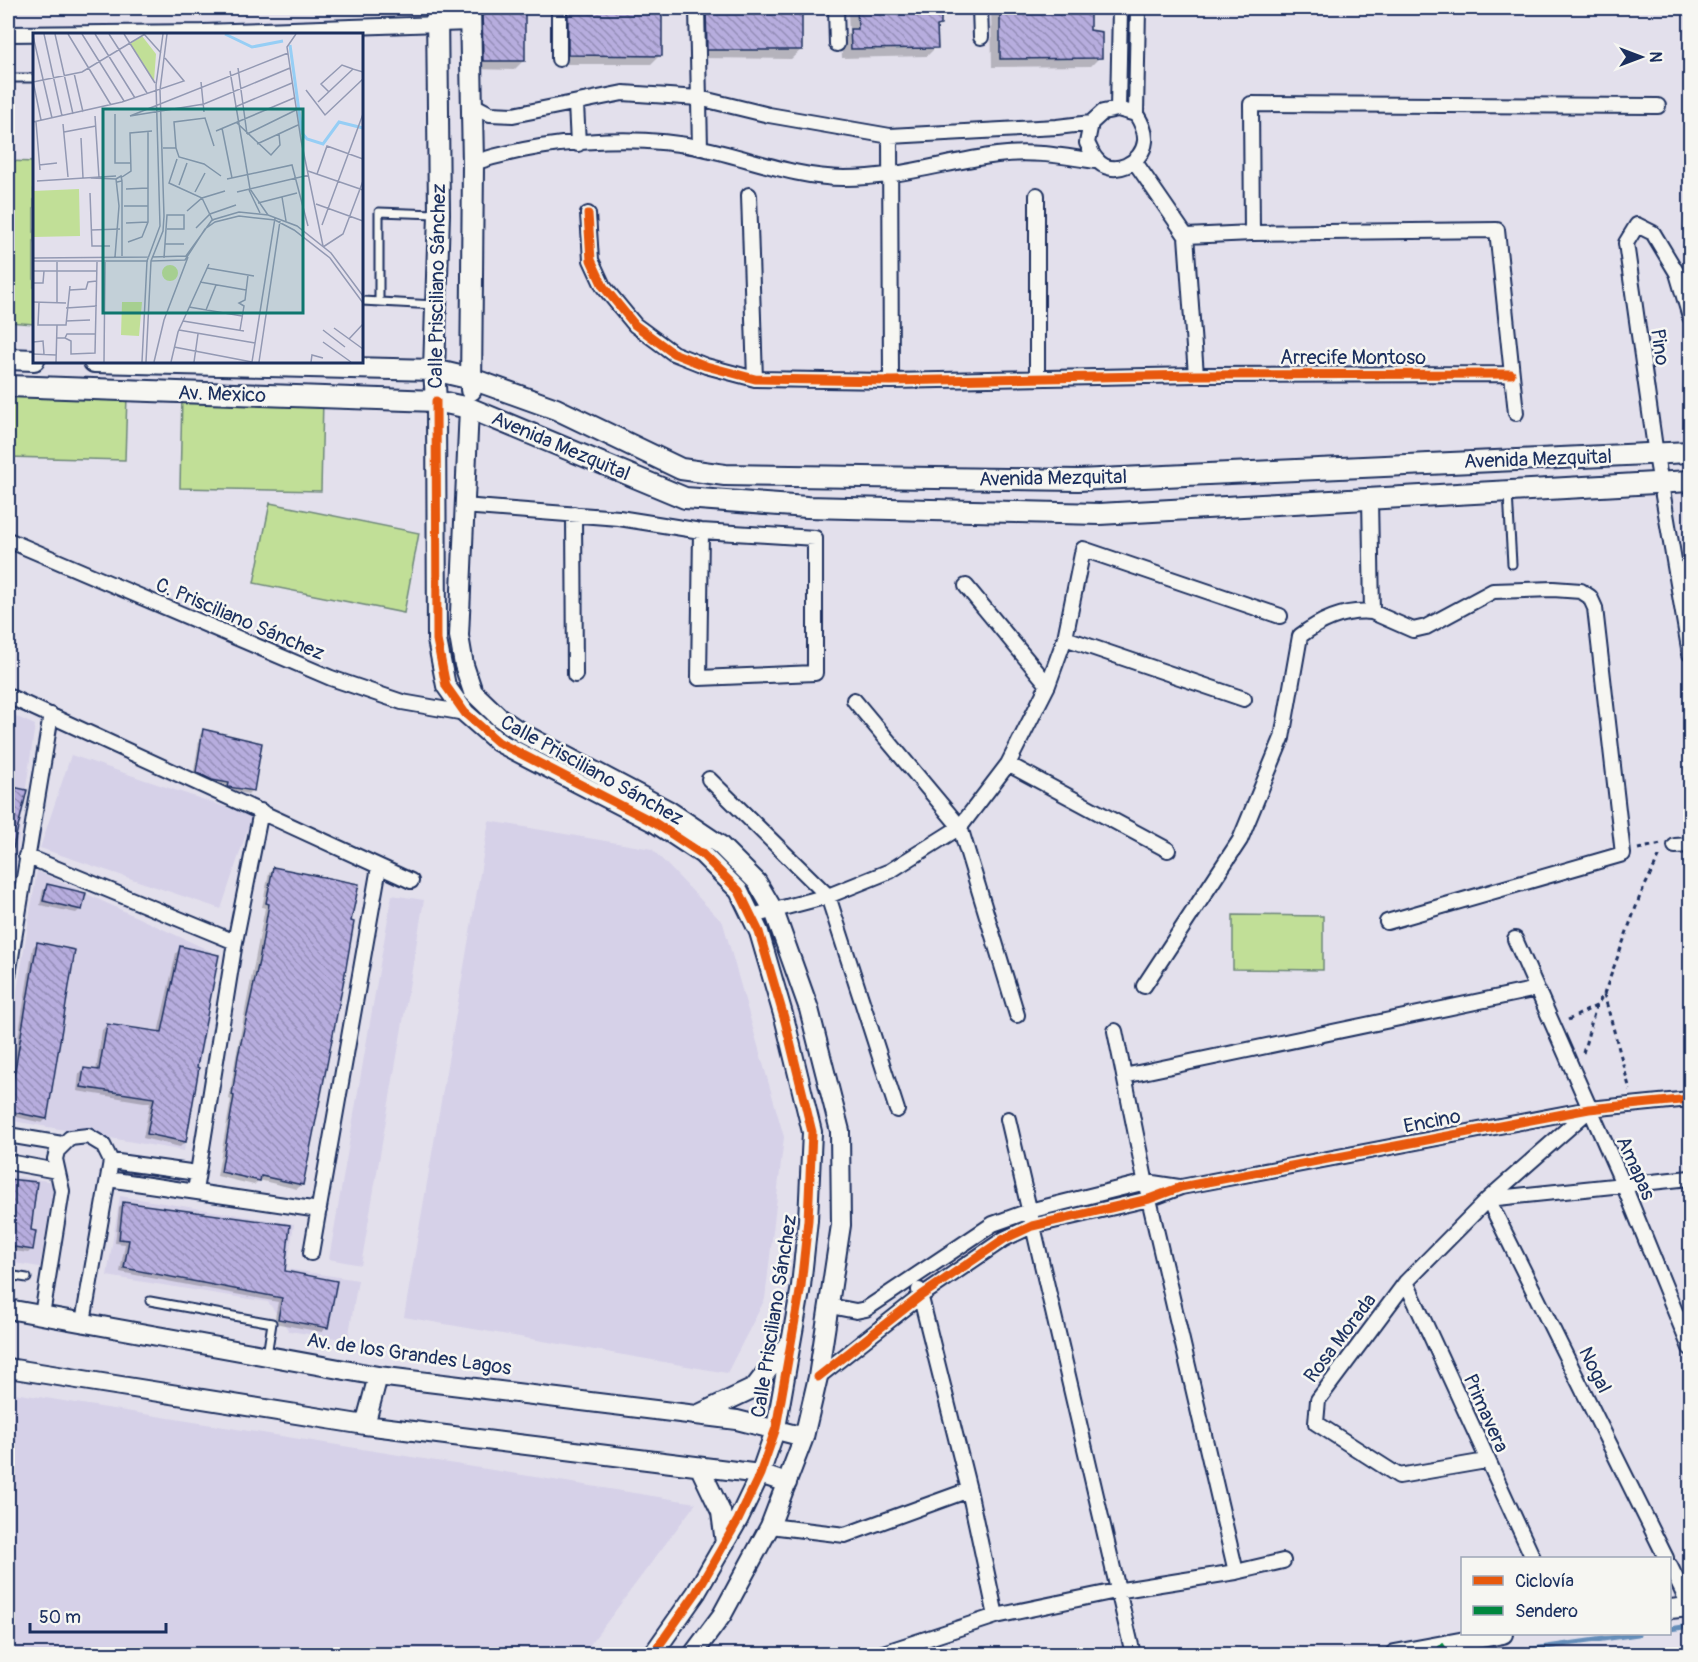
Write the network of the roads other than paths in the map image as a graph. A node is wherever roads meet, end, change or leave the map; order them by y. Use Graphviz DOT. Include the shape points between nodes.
graph roads {
  1 [pos="559,8"];
  2 [pos="697,8"];
  3 [pos="836,8"];
  4 [pos="980,8"];
  5 [pos="1120,8"];
  6 [pos="1138,8"];
  7 [pos="470,15"];
  8 [pos="437,16"];
  9 [pos="352,32"];
  10 [pos="202,33"];
  11 [pos="8,34"];
  12 [pos="33,34"];
  13 [pos="981,37"];
  14 [pos="837,44"];
  15 [pos="559,59"];
  16 [pos="8,78"];
  17 [pos="33,78"];
  18 [pos="699,98"];
  19 [pos="471,104"];
  20 [pos="576,104"];
  21 [pos="1658,106"];
  22 [pos="1118,109"];
  23 [pos="1136,114"];
  24 [pos="1092,123"];
  25 [pos="890,136"];
  26 [pos="578,144"];
  27 [pos="700,148"];
  28 [pos="1096,160"];
  29 [pos="473,162"];
  30 [pos="1135,162"];
  31 [pos="889,176"];
  32 [pos="749,195"];
  33 [pos="1036,195"];
  34 [pos="439,214"];
  35 [pos="588,214"];
  36 [pos="1252,233"];
  37 [pos="1186,236"];
  38 [pos="363,301"];
  39 [pos="379,302"];
  40 [pos="437,306"];
  41 [pos="1690,317"];
  42 [pos="8,359"];
  43 [pos="33,360"];
  44 [pos="213,363"];
  45 [pos="332,364"];
  46 [pos="434,370"];
  47 [pos="1511,374"];
  48 [pos="1196,375"];
  49 [pos="1037,378"];
  50 [pos="472,379"];
  51 [pos="755,379"];
  52 [pos="891,381"];
  53 [pos="8,386"];
  54 [pos="436,401"];
  55 [pos="470,408"];
  56 [pos="1516,413"];
  57 [pos="1690,452"];
  58 [pos="1656,455"];
  59 [pos="1690,481"];
  60 [pos="1661,482"];
  61 [pos="1508,491"];
  62 [pos="1370,498"];
  63 [pos="463,506"];
  64 [pos="574,514"];
  65 [pos="701,531"];
  66 [pos="8,540"];
  67 [pos="1690,563"];
  68 [pos="1512,564"];
  69 [pos="1676,567"];
  70 [pos="966,586"];
  71 [pos="1372,612"];
  72 [pos="1280,616"];
  73 [pos="1065,638"];
  74 [pos="1690,654"];
  75 [pos="575,675"];
  76 [pos="1048,685"];
  77 [pos="8,696"];
  78 [pos="1244,699"];
  79 [pos="854,700"];
  80 [pos="465,713"];
  81 [pos="51,715"];
  82 [pos="1008,764"];
  83 [pos="710,779"];
  84 [pos="261,811"];
  85 [pos="960,827"];
  86 [pos="1690,844"];
  87 [pos="1675,846"];
  88 [pos="1168,850"];
  89 [pos="26,856"];
  90 [pos="379,867"];
  91 [pos="411,881"];
  92 [pos="828,896"];
  93 [pos="774,911"];
  94 [pos="752,916"];
  95 [pos="1387,922"];
  96 [pos="1515,939"];
  97 [pos="235,942"];
  98 [pos="8,975"];
  99 [pos="1144,986"];
  100 [pos="1537,989"];
  101 [pos="1017,1015"];
  102 [pos="1115,1031"];
  103 [pos="1124,1076"];
  104 [pos="1690,1099"];
  105 [pos="897,1110"];
  106 [pos="1589,1110"];
  107 [pos="1008,1119"];
  108 [pos="8,1135"];
  109 [pos="62,1144"];
  110 [pos="111,1161"];
  111 [pos="8,1162"];
  112 [pos="57,1171"];
  113 [pos="197,1173"];
  114 [pos="1690,1178"];
  115 [pos="108,1179"];
  116 [pos="1146,1182"];
  117 [pos="1624,1186"];
  118 [pos="1181,1187"];
  119 [pos="195,1191"];
  120 [pos="1149,1199"];
  121 [pos="1488,1199"];
  122 [pos="319,1210"];
  123 [pos="1029,1211"];
  124 [pos="1032,1226"];
  125 [pos="311,1253"];
  126 [pos="8,1275"];
  127 [pos="912,1277"];
  128 [pos="27,1278"];
  129 [pos="1406,1282"];
  130 [pos="922,1295"];
  131 [pos="150,1301"];
  132 [pos="830,1306"];
  133 [pos="8,1309"];
  134 [pos="42,1315"];
  135 [pos="83,1322"];
  136 [pos="792,1337"];
  137 [pos="1690,1348"];
  138 [pos="267,1355"];
  139 [pos="8,1368"];
  140 [pos="378,1376"];
  141 [pos="818,1377"];
  142 [pos="694,1416"];
  143 [pos="365,1425"];
  144 [pos="776,1428"];
  145 [pos="804,1437"];
  146 [pos="1486,1461"];
  147 [pos="700,1468"];
  148 [pos="760,1474"];
  149 [pos="787,1483"];
  150 [pos="969,1490"];
  151 [pos="770,1526"];
  152 [pos="725,1543"];
  153 [pos="1533,1557"];
  154 [pos="1666,1557"];
  155 [pos="1283,1561"];
  156 [pos="1671,1568"];
  157 [pos="1236,1572"];
  158 [pos="1116,1591"];
  159 [pos="1690,1607"];
  160 [pos="1671,1609"];
  161 [pos="996,1616"];
  162 [pos="1498,1635"];
  163 [pos="653,1654"];
  164 [pos="693,1654"];
  165 [pos="880,1654"];
  166 [pos="1133,1654"];
  167 [pos="1395,1654"];
  1 -- 15 [label="street"];
  2 -- 18 [label="street"];
  3 -- 14 [label="street"];
  4 -- 13 [label="street"];
  5 -- 22 [label="street"];
  6 -- 23 [label="street"];
  7 -- 8 [label="street"];
  7 -- 19 [label="main road, Calle Prisciliano Sánchez"];
  8 -- 9 [label="street"];
  8 -- 34 [label="main road, Calle Prisciliano Sánchez"];
  9 -- 10 [label="street"];
  11 -- 12 [label="street"];
  16 -- 17 [label="lane"];
  18 -- 20 [label="street" via="623,93"];
  18 -- 25 [label="street" via="769,115"];
  18 -- 27 [label="street"];
  19 -- 20 [label="street" via="490,114 513,115"];
  19 -- 29 [label="main road, Calle Prisciliano Sánchez"];
  20 -- 26 [label="street"];
  21 -- 36 [label="street" via="1251,104"];
  22 -- 23 [label="street"];
  22 -- 24 [label="street" via="1103,112"];
  23 -- 30 [label="street" via="1146,139"];
  24 -- 25 [label="street"];
  24 -- 28 [label="street" via="1087,142"];
  25 -- 31 [label="street"];
  26 -- 27 [label="street" via="633,140"];
  26 -- 29 [label="street" via="507,152"];
  27 -- 31 [label="street" via="786,170 842,178"];
  28 -- 30 [label="street" via="1108,167 1122,168"];
  28 -- 31 [label="street" via="1038,153 998,154"];
  29 -- 50 [label="main road, Calle Prisciliano Sánchez"];
  30 -- 37 [label="street"];
  31 -- 52 [label="street"];
  32 -- 51 [label="street"];
  33 -- 49 [label="street"];
  34 -- 39 [label="lane" via="379,212"];
  34 -- 40 [label="main road, Calle Prisciliano Sánchez"];
  35 -- 51 [label="street, Arrecife Montoso" via="591,260 603,286 635,325 673,353"];
  36 -- 37 [label="street"];
  36 -- 47 [label="street" via="1497,231"];
  37 -- 48 [label="street"];
  38 -- 39 [label="lane"];
  39 -- 40 [label="lane"];
  40 -- 46 [label="main road, Calle Prisciliano Sánchez"];
  41 -- 58 [label="street, Pino" via="1677,273 1653,233 1637,225 1626,243"];
  42 -- 43 [label="main road"];
  44 -- 45 [label="main road, Av. Mexico"];
  45 -- 46 [label="main road, Av. Mexico"];
  46 -- 50 [label="main road, Avenida Mezquital"];
  46 -- 54 [label="main road, Calle Prisciliano Sánchez"];
  47 -- 48 [label="street, Arrecife Montoso"];
  47 -- 56 [label="street"];
  48 -- 49 [label="street, Arrecife Montoso"];
  49 -- 52 [label="street, Arrecife Montoso"];
  50 -- 55 [label="main road, Calle Prisciliano Sánchez"];
  50 -- 58 [label="main road, Avenida Mezquital" via="556,409 681,469 725,475 1078,480"];
  51 -- 52 [label="street, Arrecife Montoso"];
  53 -- 54 [label="main road, Av. Mexico"];
  54 -- 55 [label="main road, Avenida Mezquital"];
  54 -- 80 [label="street, Calle Prisciliano Sánchez" via="437,640 446,686"];
  55 -- 62 [label="main road, Avenida Mezquital" via="685,498 807,507 1099,514"];
  55 -- 63 [label="street, Calle Prisciliano Sánchez"];
  57 -- 58 [label="main road, Avenida Mezquital"];
  58 -- 60 [label="street, Pino"];
  59 -- 60 [label="main road, Avenida Mezquital"];
  60 -- 61 [label="main road, Avenida Mezquital"];
  60 -- 69 [label="street, Pino"];
  61 -- 62 [label="main road, Avenida Mezquital"];
  61 -- 68 [label="lane"];
  62 -- 71 [label="street"];
  63 -- 64 [label="street"];
  63 -- 93 [label="street, Calle Prisciliano Sánchez" via="459,636 472,692 522,733 668,810 720,845 758,882"];
  64 -- 65 [label="street"];
  64 -- 75 [label="street"];
  65 -- 65 [label="street" via="815,538 815,673 699,678"];
  66 -- 80 [label="street, C. Prisciliano Sánchez" via="332,678 402,702"];
  67 -- 69 [label="street"];
  69 -- 74 [label="street, Pino"];
  70 -- 76 [label="street"];
  71 -- 95 [label="street" via="1413,630 1493,591 1553,589 1581,591 1590,597 1623,854"];
  71 -- 99 [label="street" via="1353,610 1316,623 1300,636 1282,738 1240,840"];
  72 -- 73 [label="street" via="1083,549"];
  73 -- 76 [label="street"];
  73 -- 78 [label="street"];
  76 -- 82 [label="street"];
  77 -- 81 [label="street"];
  79 -- 85 [label="street"];
  80 -- 94 [label="street, Calle Prisciliano Sánchez" via="498,742 655,823 702,854 739,891"];
  81 -- 84 [label="street"];
  81 -- 89 [label="street"];
  82 -- 85 [label="street"];
  82 -- 88 [label="street"];
  83 -- 92 [label="street"];
  84 -- 90 [label="street"];
  84 -- 97 [label="street"];
  85 -- 92 [label="street" via="890,871"];
  85 -- 101 [label="street"];
  86 -- 87 [label="street"];
  89 -- 97 [label="street"];
  89 -- 98 [label="street"];
  90 -- 91 [label="street"];
  90 -- 122 [label="street"];
  92 -- 93 [label="street"];
  92 -- 105 [label="street"];
  93 -- 94 [label="street"];
  93 -- 132 [label="street, Calle Prisciliano Sánchez" via="809,1009 840,1131 841,1225"];
  94 -- 136 [label="street, Calle Prisciliano Sánchez" via="785,1021 812,1132 808,1220"];
  96 -- 100 [label="street, Amapas"];
  97 -- 113 [label="street"];
  100 -- 103 [label="street"];
  100 -- 106 [label="street, Amapas"];
  102 -- 103 [label="street"];
  103 -- 116 [label="street"];
  104 -- 106 [label="street, Encino"];
  106 -- 117 [label="street, Amapas"];
  106 -- 118 [label="street, Encino"];
  106 -- 121 [label="street, Rosa Morada"];
  107 -- 123 [label="street"];
  108 -- 109 [label="street"];
  109 -- 110 [label="street" via="70,1138 87,1136 103,1145"];
  109 -- 112 [label="street" via="55,1159"];
  110 -- 113 [label="street"];
  110 -- 115 [label="street"];
  111 -- 112 [label="street"];
  112 -- 134 [label="street" via="62,1191"];
  113 -- 119 [label="street"];
  114 -- 117 [label="street"];
  115 -- 119 [label="street"];
  115 -- 135 [label="street"];
  116 -- 118 [label="street"];
  116 -- 120 [label="street"];
  116 -- 123 [label="street"];
  117 -- 121 [label="street"];
  117 -- 137 [label="street, Amapas"];
  118 -- 120 [label="street"];
  119 -- 122 [label="street"];
  120 -- 124 [label="street"];
  120 -- 157 [label="street"];
  121 -- 129 [label="street, Rosa Morada"];
  121 -- 154 [label="street, Nogal"];
  122 -- 125 [label="street"];
  123 -- 124 [label="street"];
  123 -- 127 [label="street" via="993,1224"];
  124 -- 130 [label="street" via="1004,1239"];
  124 -- 158 [label="street"];
  126 -- 128 [label="lane"];
  127 -- 130 [label="street"];
  127 -- 132 [label="street" via="866,1309"];
  129 -- 146 [label="street, Primavera"];
  129 -- 146 [label="street, Rosa Morada" via="1318,1400 1316,1423 1399,1476"];
  130 -- 141 [label="street"];
  130 -- 150 [label="street"];
  131 -- 138 [label="lane" via="272,1323"];
  132 -- 141 [label="street, Calle Prisciliano Sánchez"];
  133 -- 134 [label="street, Av. de los Grandes Lagos"];
  134 -- 135 [label="street, Av. de los Grandes Lagos"];
  135 -- 138 [label="street, Av. de los Grandes Lagos"];
  136 -- 142 [label="street" via="754,1388"];
  136 -- 144 [label="street, Calle Prisciliano Sánchez"];
  138 -- 140 [label="street, Av. de los Grandes Lagos"];
  139 -- 143 [label="street"];
  140 -- 142 [label="street, Av. de los Grandes Lagos"];
  140 -- 143 [label="street"];
  141 -- 145 [label="street, Calle Prisciliano Sánchez"];
  142 -- 144 [label="street, Av. de los Grandes Lagos"];
  143 -- 147 [label="street"];
  144 -- 145 [label="street, Av. de los Grandes Lagos"];
  144 -- 148 [label="street, Calle Prisciliano Sánchez"];
  145 -- 149 [label="street, Calle Prisciliano Sánchez"];
  146 -- 153 [label="street, Primavera"];
  147 -- 148 [label="street"];
  147 -- 152 [label="street" via="721,1512"];
  148 -- 149 [label="street"];
  148 -- 152 [label="street, Calle Prisciliano Sánchez"];
  149 -- 151 [label="street, Calle Prisciliano Sánchez"];
  150 -- 151 [label="street" via="845,1535"];
  150 -- 161 [label="street"];
  151 -- 164 [label="street, Calle Prisciliano Sánchez" via="722,1615"];
  152 -- 163 [label="street, Calle Prisciliano Sánchez"];
  155 -- 157 [label="street"];
  156 -- 159 [label="street"];
  157 -- 158 [label="street"];
  158 -- 161 [label="street"];
  158 -- 166 [label="street"];
  159 -- 160 [label="street"];
  161 -- 165 [label="street"];
  162 -- 167 [label="street"];
}
